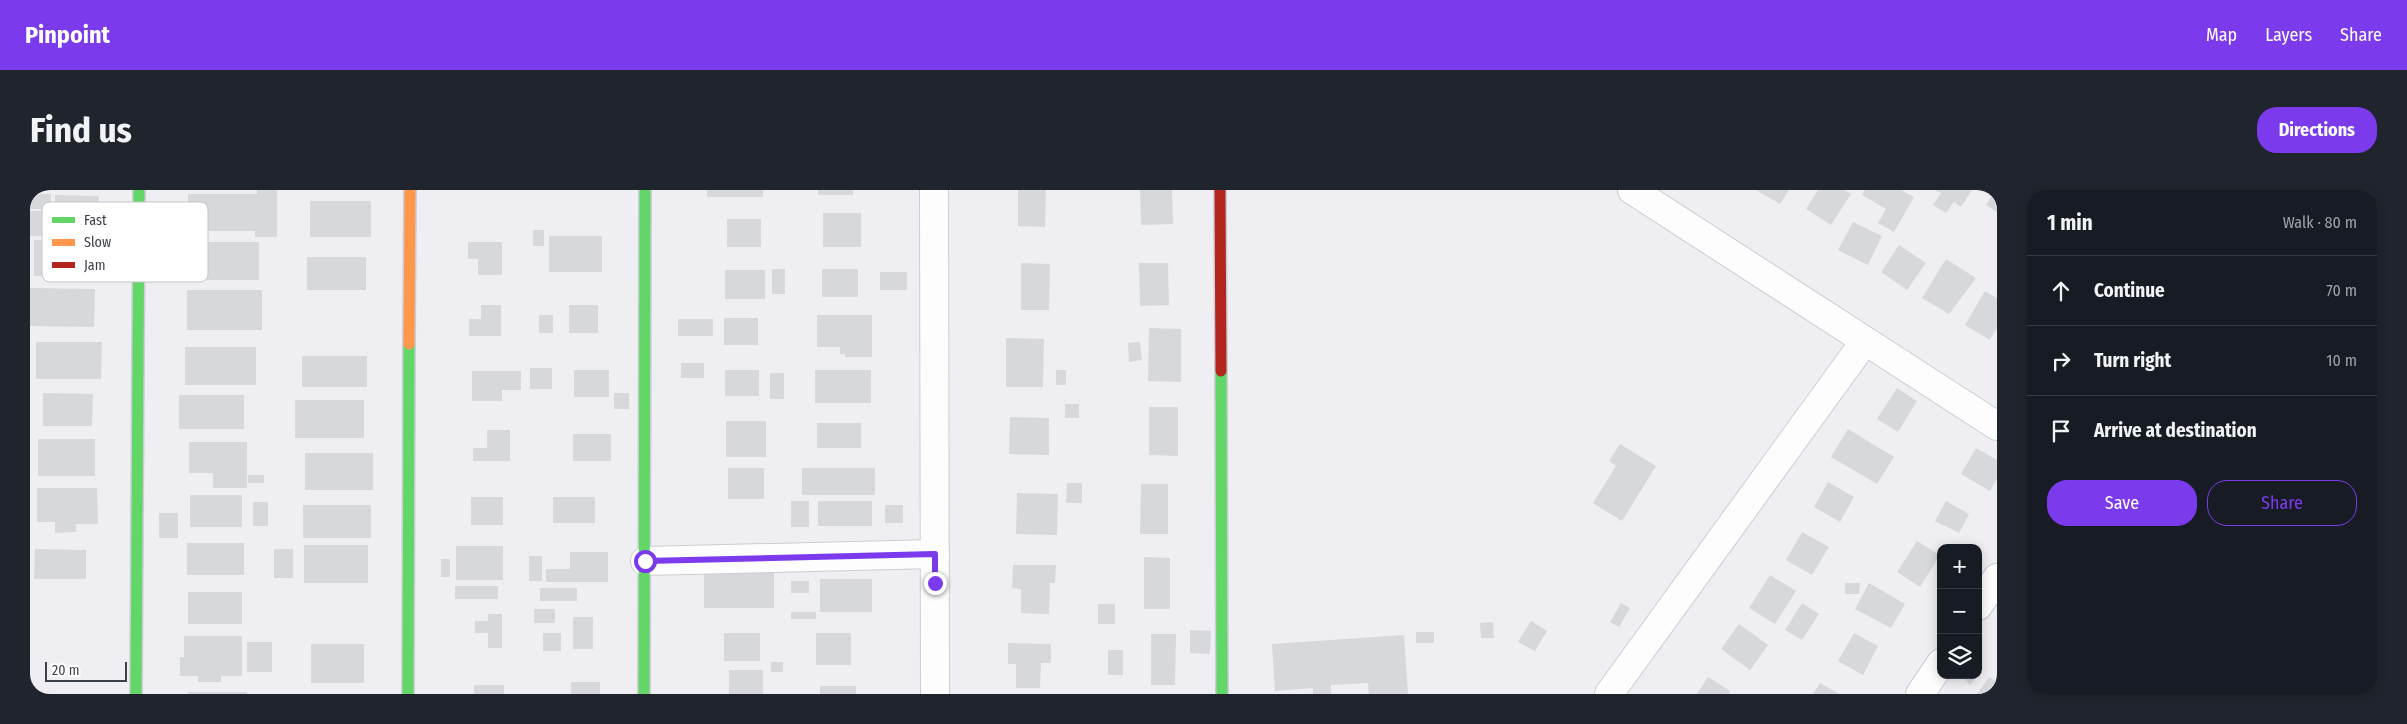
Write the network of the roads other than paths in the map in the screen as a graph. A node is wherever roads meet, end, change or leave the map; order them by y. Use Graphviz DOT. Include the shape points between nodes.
graph roads {
  1 [pos="410,190"];
  2 [pos="645,190"];
  3 [pos="934,190"];
  4 [pos="1220,190"];
  5 [pos="1632,190"];
  6 [pos="138,282"];
  7 [pos="1865,341"];
  8 [pos="1997,426"];
  9 [pos="935,554"];
  10 [pos="645,561"];
  11 [pos="1997,578"];
  12 [pos="1982,600"];
  13 [pos="1937,669"];
  14 [pos="136,694"];
  15 [pos="408,694"];
  16 [pos="644,694"];
  17 [pos="935,694"];
  18 [pos="1222,694"];
  19 [pos="1609,694"];
  20 [pos="1920,694"];
  1 -- 15 [label="street"];
  2 -- 10 [label="street"];
  3 -- 9 [label="street"];
  4 -- 18 [label="street"];
  5 -- 7 [label="street"];
  6 -- 14 [label="street"];
  7 -- 8 [label="street"];
  7 -- 19 [label="street"];
  9 -- 10 [label="street"];
  9 -- 17 [label="street"];
  10 -- 16 [label="street"];
  11 -- 12 [label="street"];
  13 -- 20 [label="street"];
}
